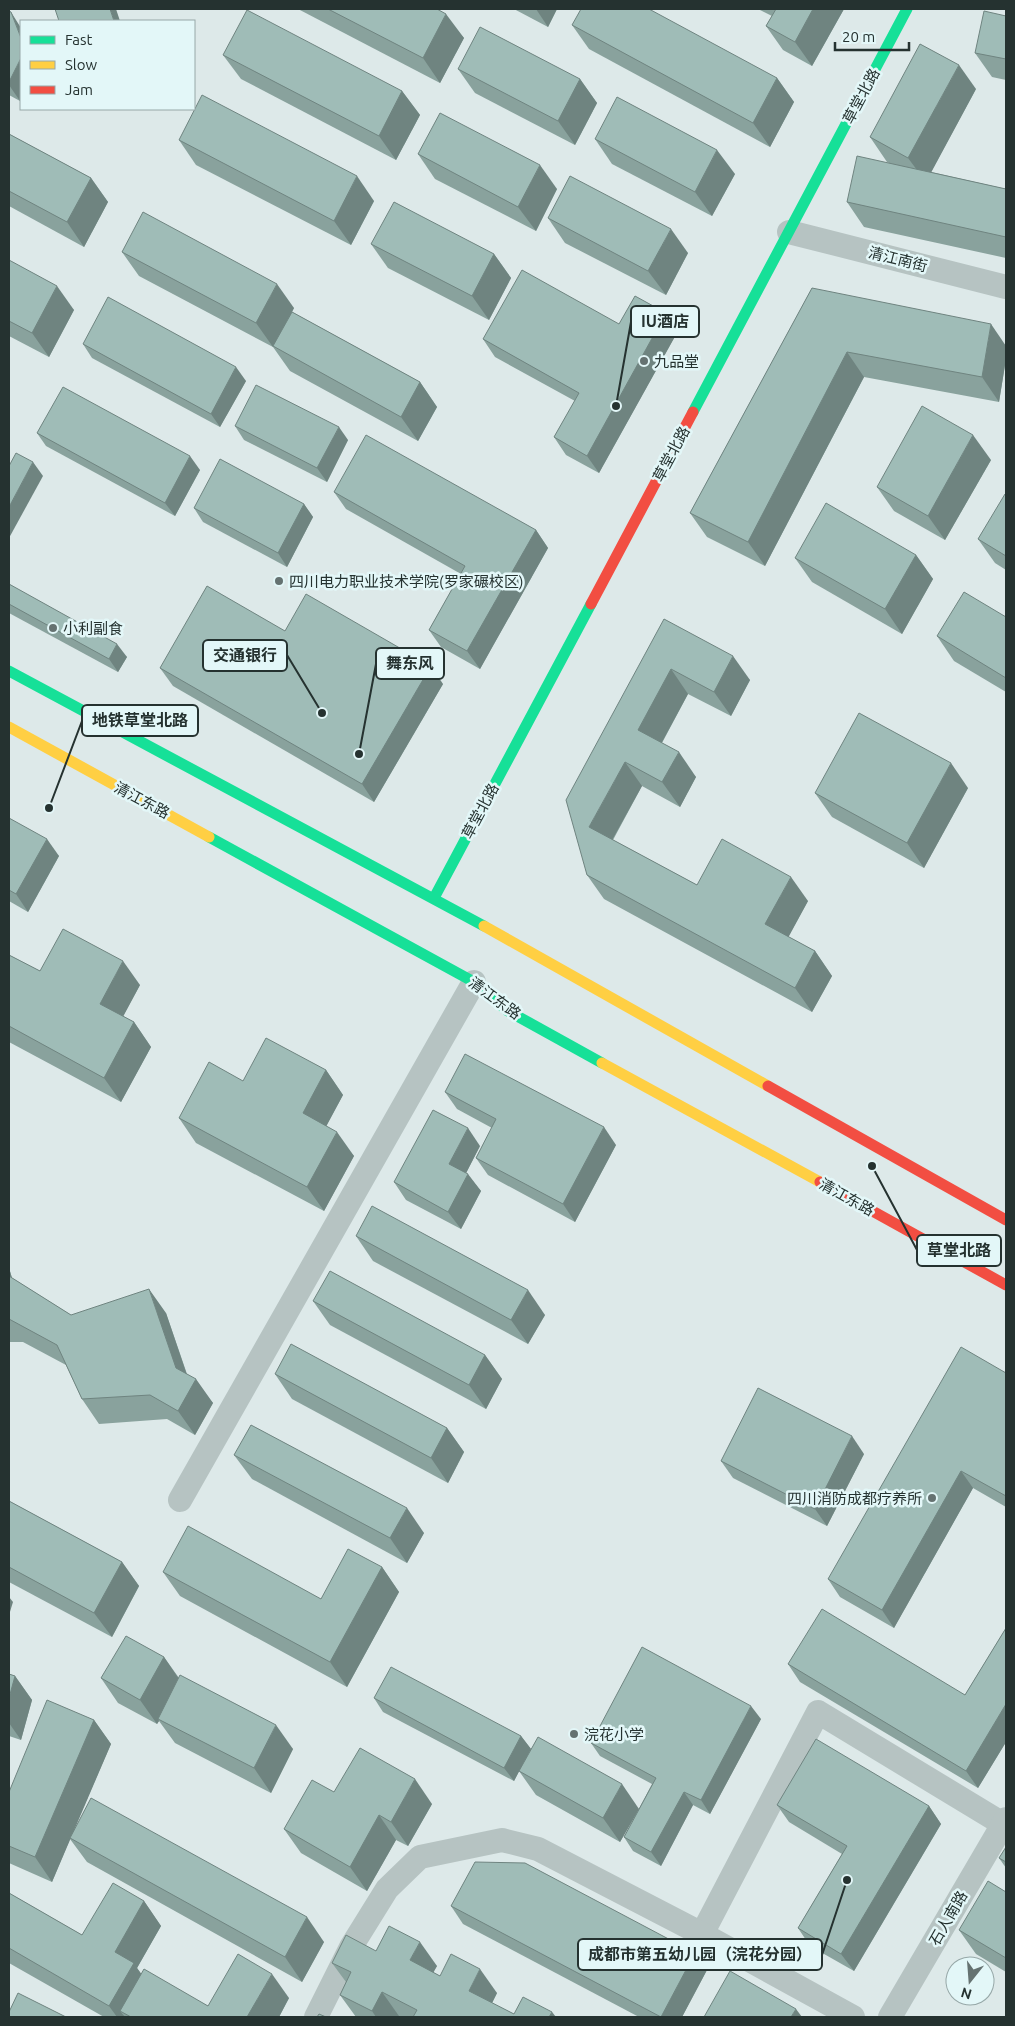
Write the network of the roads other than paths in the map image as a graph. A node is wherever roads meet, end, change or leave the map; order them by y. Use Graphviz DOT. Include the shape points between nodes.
graph roads {
  1 [pos="907,9"];
  2 [pos="789,232"];
  3 [pos="1006,287"];
  4 [pos="9,671"];
  5 [pos="9,727"];
  6 [pos="434,898"];
  7 [pos="474,982"];
  8 [pos="1006,1220"];
  9 [pos="1006,1285"];
  10 [pos="180,1500"];
  11 [pos="1005,1822"];
  12 [pos="702,1934"];
  13 [pos="316,2017"];
  14 [pos="853,2017"];
  15 [pos="890,2017"];
  1 -- 2 [label="main road, 草堂北路"];
  2 -- 3 [label="street, 清江南街"];
  2 -- 6 [label="main road, 草堂北路"];
  4 -- 6 [label="main road"];
  5 -- 7 [label="main road, 清江东路"];
  6 -- 8 [label="main road"];
  7 -- 9 [label="main road, 清江东路" via="508,1011"];
  7 -- 10 [label="street"];
  11 -- 12 [label="street" via="818,1712"];
  11 -- 15 [label="street, 石人南路"];
  12 -- 13 [label="street" via="538,1849 502,1840 420,1857 387,1889 351,1947"];
  12 -- 14 [label="street"];
}
